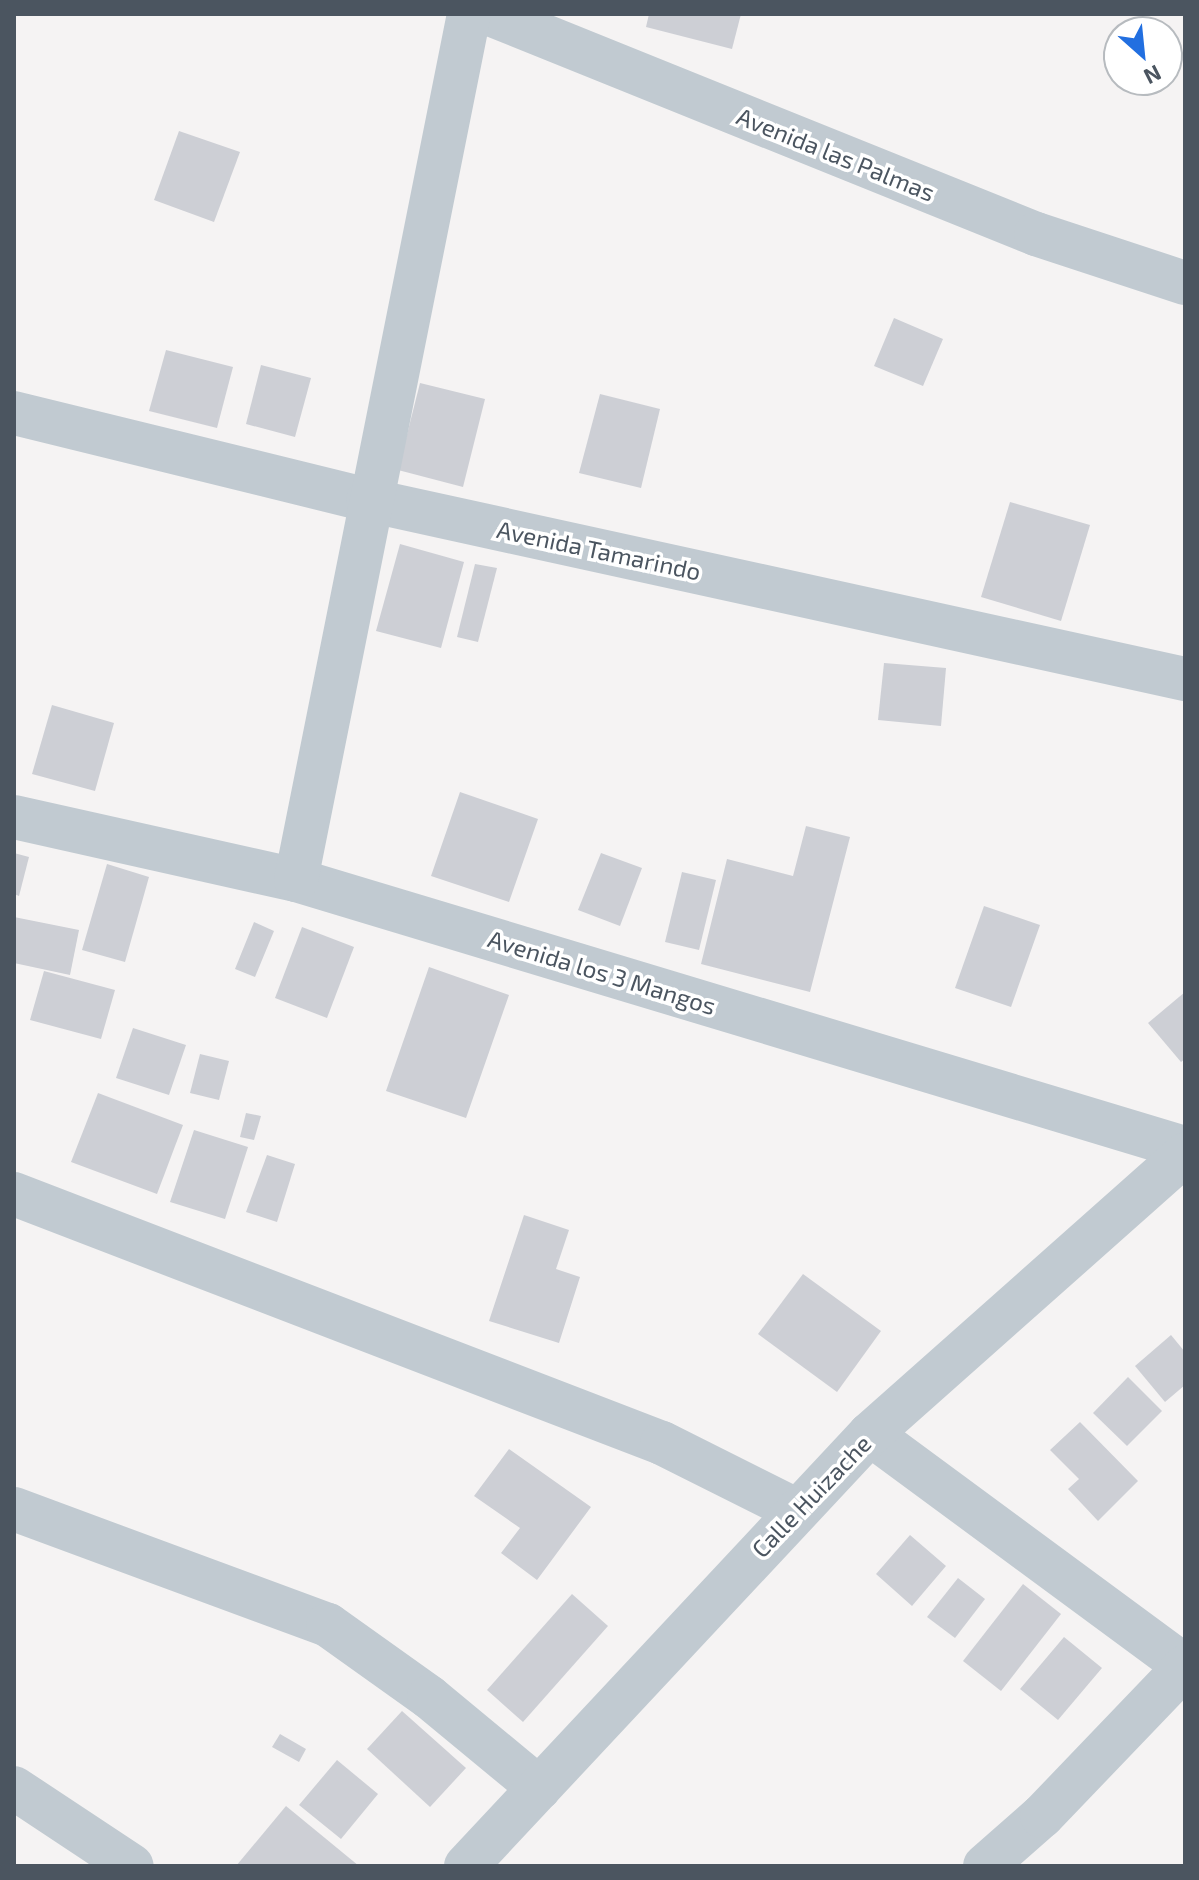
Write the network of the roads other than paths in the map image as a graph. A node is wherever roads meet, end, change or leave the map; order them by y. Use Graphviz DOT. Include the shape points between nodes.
graph roads {
  1 [pos="469,14"];
  2 [pos="490,14"];
  3 [pos="580,31"];
  4 [pos="1185,283"];
  5 [pos="14,413"];
  6 [pos="368,500"];
  7 [pos="1185,679"];
  8 [pos="14,817"];
  9 [pos="296,880"];
  10 [pos="1185,1148"];
  11 [pos="1185,1154"];
  12 [pos="14,1194"];
  13 [pos="870,1434"];
  14 [pos="14,1509"];
  15 [pos="796,1510"];
  16 [pos="1185,1666"];
  17 [pos="14,1788"];
  18 [pos="539,1788"];
  19 [pos="132,1866"];
  20 [pos="466,1866"];
  21 [pos="985,1866"];
  1 -- 6 [label="street"];
  2 -- 3 [label="street, Avenida las Palmas"];
  3 -- 4 [label="street, Avenida las Palmas" via="1036,234"];
  5 -- 6 [label="street, Avenida Tamarindo"];
  6 -- 7 [label="street, Avenida Tamarindo"];
  6 -- 9 [label="street"];
  8 -- 9 [label="street, Avenida los 3 Mangos"];
  9 -- 10 [label="street, Avenida los 3 Mangos"];
  11 -- 13 [label="street, Calle Huizache"];
  12 -- 15 [label="street" via="662,1443"];
  13 -- 15 [label="street, Calle Huizache"];
  13 -- 16 [label="street"];
  14 -- 18 [label="street" via="328,1625 429,1697"];
  15 -- 18 [label="street, Calle Huizache"];
  16 -- 21 [label="street" via="1042,1816"];
  17 -- 19 [label="street"];
  18 -- 20 [label="street, Calle Huizache"];
}
